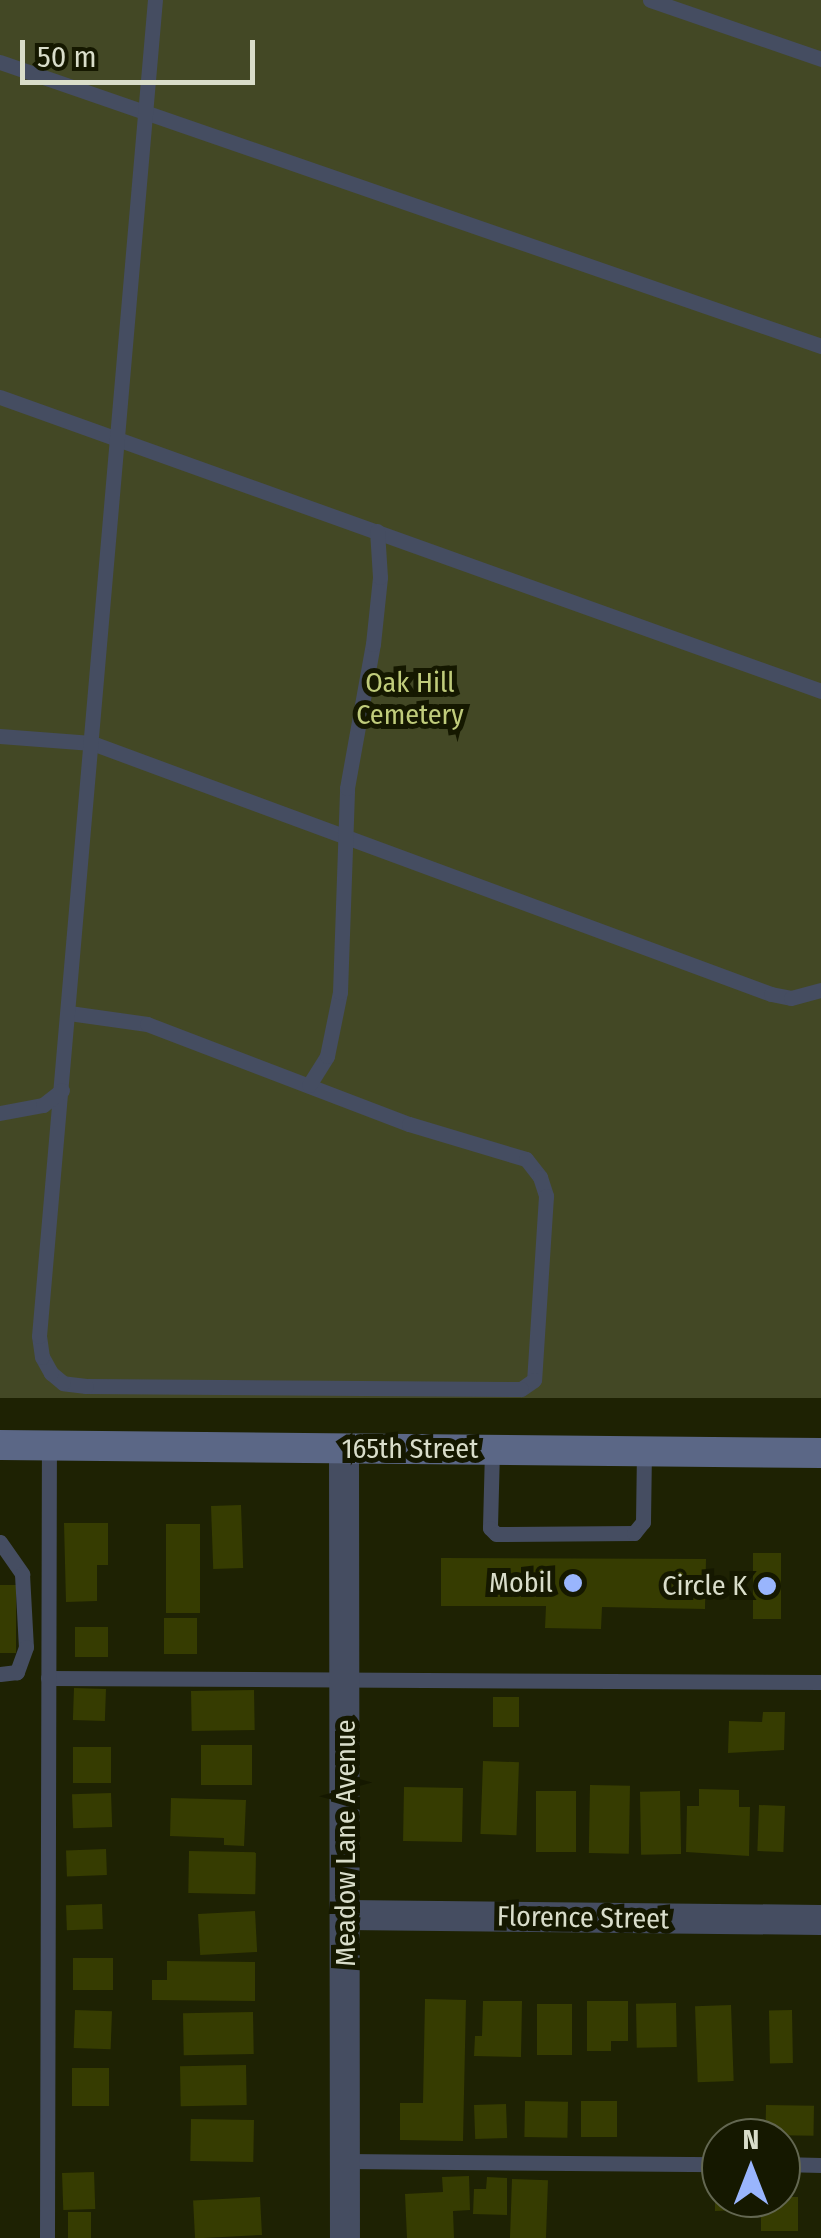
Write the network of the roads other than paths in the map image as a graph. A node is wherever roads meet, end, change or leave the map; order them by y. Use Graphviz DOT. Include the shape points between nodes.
graph roads {
  1 [pos="155,0"];
  2 [pos="650,0"];
  3 [pos="821,59"];
  4 [pos="0,62"];
  5 [pos="146,110"];
  6 [pos="821,346"];
  7 [pos="0,397"];
  8 [pos="118,438"];
  9 [pos="377,531"];
  10 [pos="821,690"];
  11 [pos="0,736"];
  12 [pos="92,743"];
  13 [pos="344,835"];
  14 [pos="821,990"];
  15 [pos="69,1013"];
  16 [pos="308,1085"];
  17 [pos="62,1090"];
  18 [pos="0,1113"];
  19 [pos="0,1445"];
  20 [pos="49,1446"];
  21 [pos="344,1448"];
  22 [pos="492,1450"];
  23 [pos="644,1451"];
  24 [pos="821,1453"];
  25 [pos="0,1542"];
  26 [pos="0,1674"];
  27 [pos="347,1677"];
  28 [pos="48,1678"];
  29 [pos="821,1682"];
  30 [pos="346,1915"];
  31 [pos="821,1920"];
  32 [pos="346,2161"];
  33 [pos="701,2164"];
  34 [pos="48,2238"];
  35 [pos="344,2238"];
  1 -- 5 [label="lane"];
  2 -- 3 [label="lane"];
  4 -- 5 [label="lane"];
  5 -- 6 [label="lane"];
  5 -- 8 [label="lane"];
  7 -- 8 [label="lane"];
  8 -- 9 [label="lane"];
  8 -- 12 [label="lane"];
  9 -- 10 [label="lane"];
  9 -- 13 [label="lane" via="373,644"];
  11 -- 12 [label="lane"];
  12 -- 13 [label="lane"];
  12 -- 15 [label="lane"];
  13 -- 14 [label="lane" via="771,994 792,998"];
  13 -- 16 [label="lane" via="334,1030"];
  15 -- 16 [label="lane" via="147,1024"];
  15 -- 17 [label="lane"];
  16 -- 17 [label="lane" via="409,1124 507,1151 540,1177 546,1196 538,1363 534,1380 522,1389 63,1383 51,1374 39,1336"];
  17 -- 18 [label="lane" via="43,1105"];
  19 -- 20 [label="main road, 165th Street"];
  20 -- 21 [label="main road, 165th Street"];
  20 -- 28 [label="lane"];
  21 -- 22 [label="main road, 165th Street"];
  21 -- 27 [label="street, Meadow Lane Avenue"];
  22 -- 23 [label="main road, 165th Street"];
  22 -- 23 [label="lane" via="490,1528 496,1534 634,1533 643,1522"];
  23 -- 24 [label="main road, 165th Street"];
  25 -- 26 [label="lane" via="22,1574 26,1647 17,1672"];
  27 -- 28 [label="lane"];
  27 -- 29 [label="lane"];
  27 -- 30 [label="street, Meadow Lane Avenue"];
  28 -- 34 [label="lane"];
  30 -- 31 [label="street, Florence Street"];
  30 -- 32 [label="street, Meadow Lane Avenue"];
  32 -- 33 [label="lane"];
  32 -- 35 [label="street, Meadow Lane Avenue"];
}
